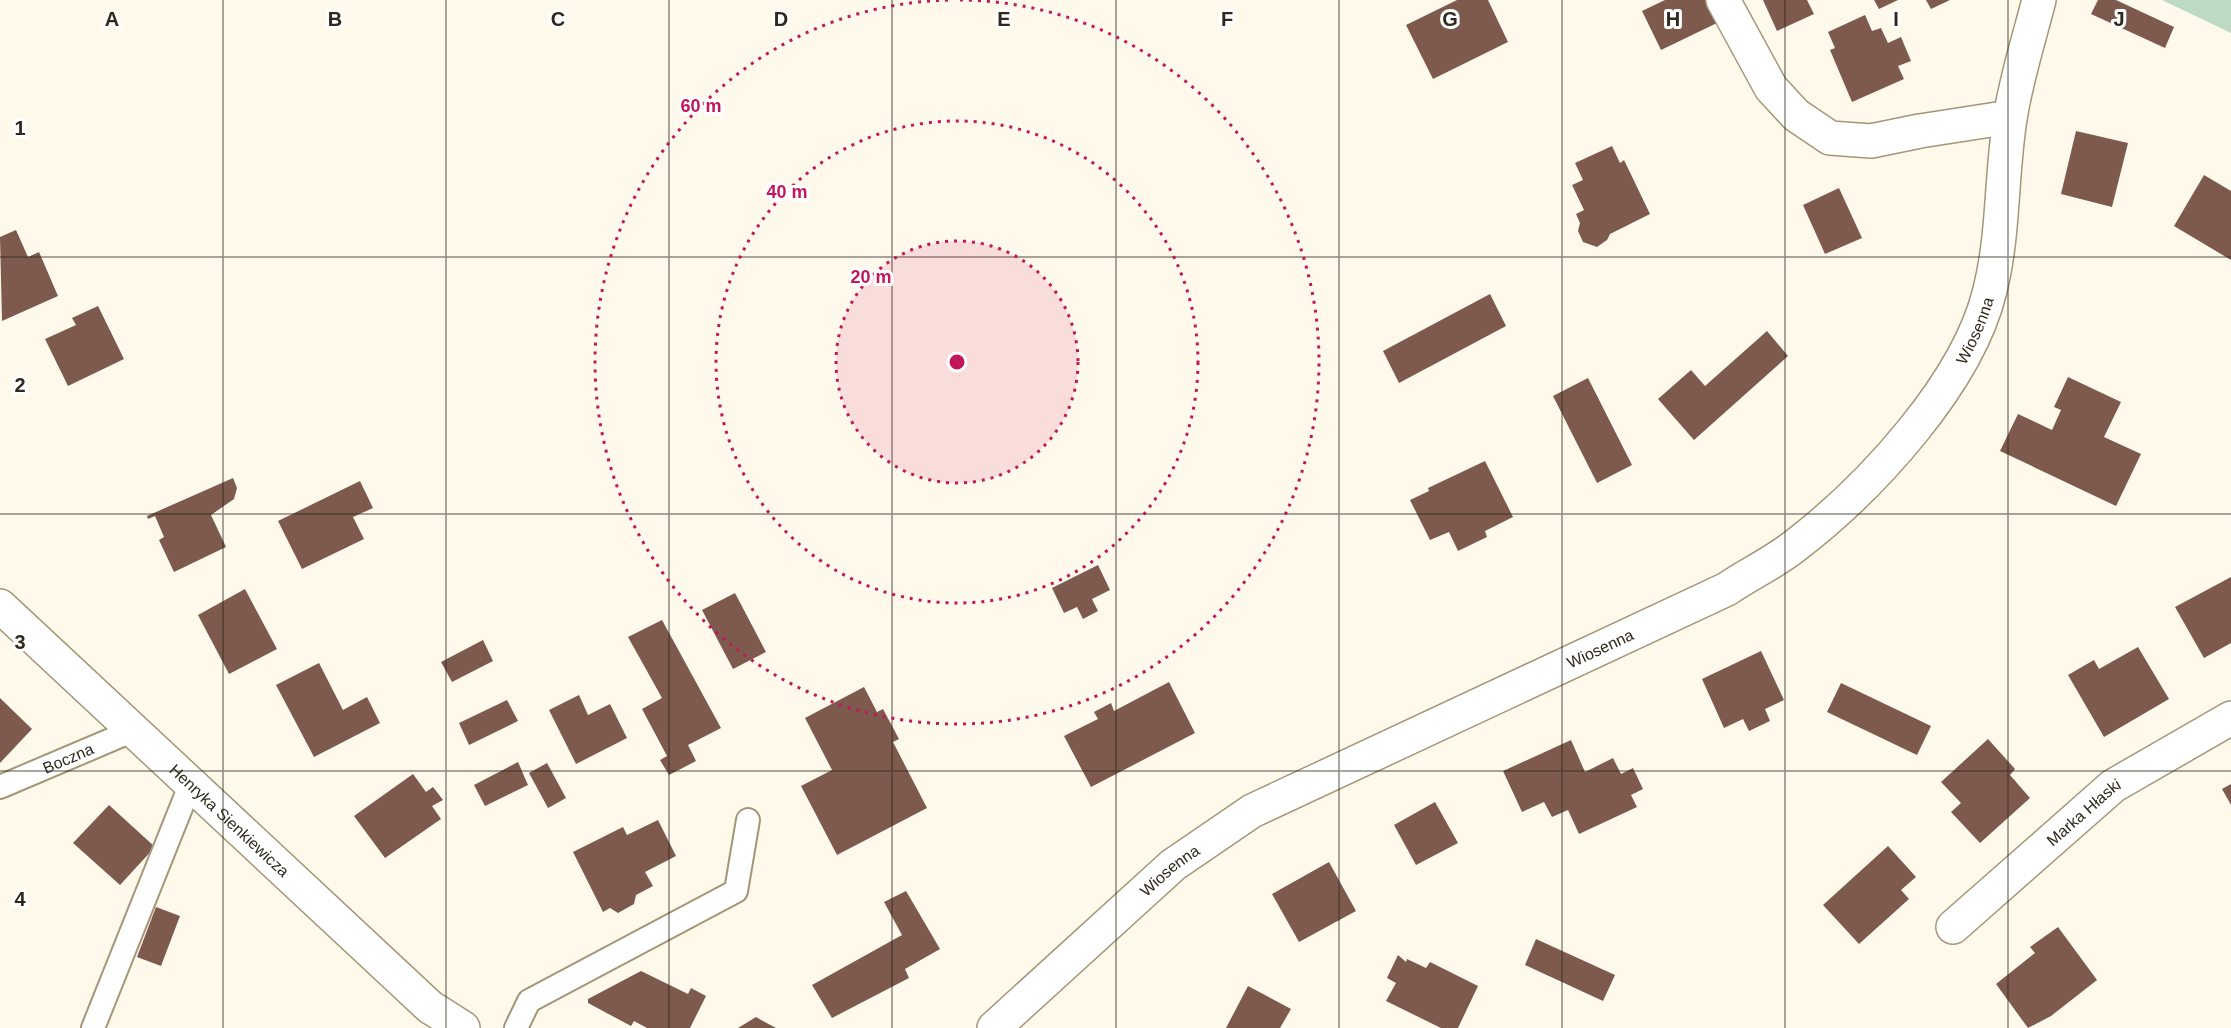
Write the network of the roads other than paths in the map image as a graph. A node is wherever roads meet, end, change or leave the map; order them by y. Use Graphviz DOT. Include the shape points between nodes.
graph roads {
  1 [pos="1723,0"];
  2 [pos="2039,0"];
  3 [pos="2010,117"];
  4 [pos="0,606"];
  5 [pos="2231,718"];
  6 [pos="134,730"];
  7 [pos="191,783"];
  8 [pos="0,787"];
  9 [pos="748,820"];
  10 [pos="1953,927"];
  11 [pos="93,1028"];
  12 [pos="463,1028"];
  13 [pos="516,1028"];
  14 [pos="994,1028"];
  1 -- 3 [label="street" via="1771,88 1796,115 1830,138 1871,141"];
  2 -- 3 [label="street, Wiosenna"];
  3 -- 14 [label="street, Wiosenna" via="1994,270 1972,339 1944,387 1908,435 1853,497 1794,547 1727,589 1252,812 1173,865"];
  4 -- 6 [label="street, Henryka Sienkiewicza"];
  5 -- 10 [label="street, Marka Hłaski" via="2113,786"];
  6 -- 7 [label="street, Henryka Sienkiewicza"];
  6 -- 8 [label="lane, Boczna"];
  7 -- 11 [label="lane"];
  7 -- 12 [label="street, Henryka Sienkiewicza" via="430,1007"];
  9 -- 13 [label="lane" via="736,891 529,1001"];
}
